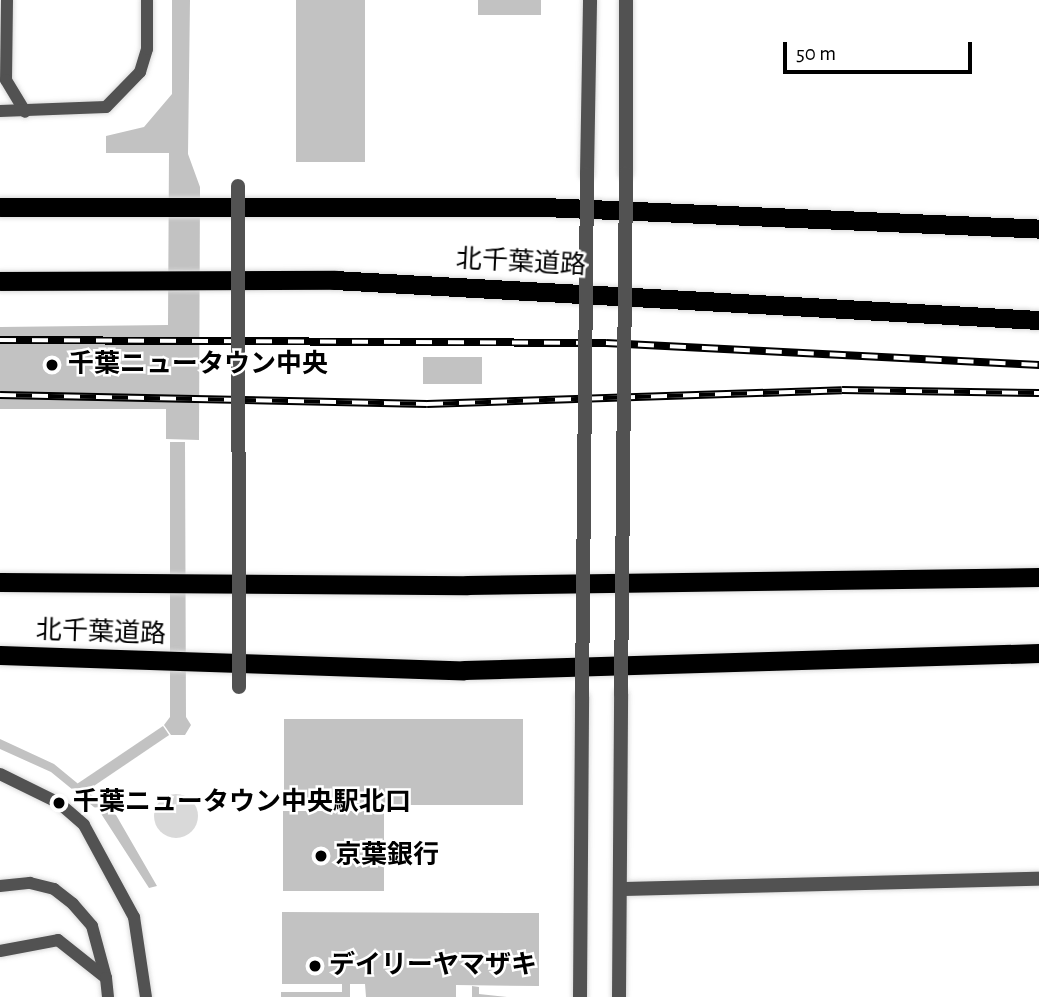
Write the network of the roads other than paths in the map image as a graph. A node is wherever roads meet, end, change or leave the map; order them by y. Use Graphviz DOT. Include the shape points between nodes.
graph roads {
  1 [pos="7,0"];
  2 [pos="147,0"];
  3 [pos="590,0"];
  4 [pos="626,0"];
  5 [pos="0,111"];
  6 [pos="25,112"];
  7 [pos="238,186"];
  8 [pos="0,207"];
  9 [pos="1039,229"];
  10 [pos="0,281"];
  11 [pos="1039,320"];
  12 [pos="1039,577"];
  13 [pos="0,582"];
  14 [pos="1039,653"];
  15 [pos="0,655"];
  16 [pos="239,687"];
  17 [pos="0,774"];
  18 [pos="1039,879"];
  19 [pos="0,886"];
  20 [pos="621,889"];
  21 [pos="0,951"];
  22 [pos="106,978"];
  23 [pos="108,997"];
  24 [pos="146,997"];
  25 [pos="580,997"];
  26 [pos="619,997"];
  1 -- 6 [label="lane" via="6,80"];
  2 -- 6 [label="lane" via="147,48 126,91 106,107"];
  3 -- 25 [label="street, bridge"];
  4 -- 20 [label="street, bridge"];
  5 -- 6 [label="lane"];
  7 -- 16 [label="street, bridge"];
  8 -- 9 [label="highway, 北千葉道路" via="544,208"];
  10 -- 11 [label="highway, 北千葉道路" via="322,279"];
  12 -- 13 [label="highway, 北千葉道路" via="467,585"];
  14 -- 15 [label="highway, 北千葉道路" via="464,670"];
  17 -- 24 [label="lane" via="59,803 84,825 117,875 134,917"];
  18 -- 20 [label="street"];
  19 -- 22 [label="lane" via="30,883 54,889 73,904 92,926"];
  20 -- 26 [label="street"];
  21 -- 22 [label="lane" via="58,940"];
  22 -- 23 [label="lane"];
}
